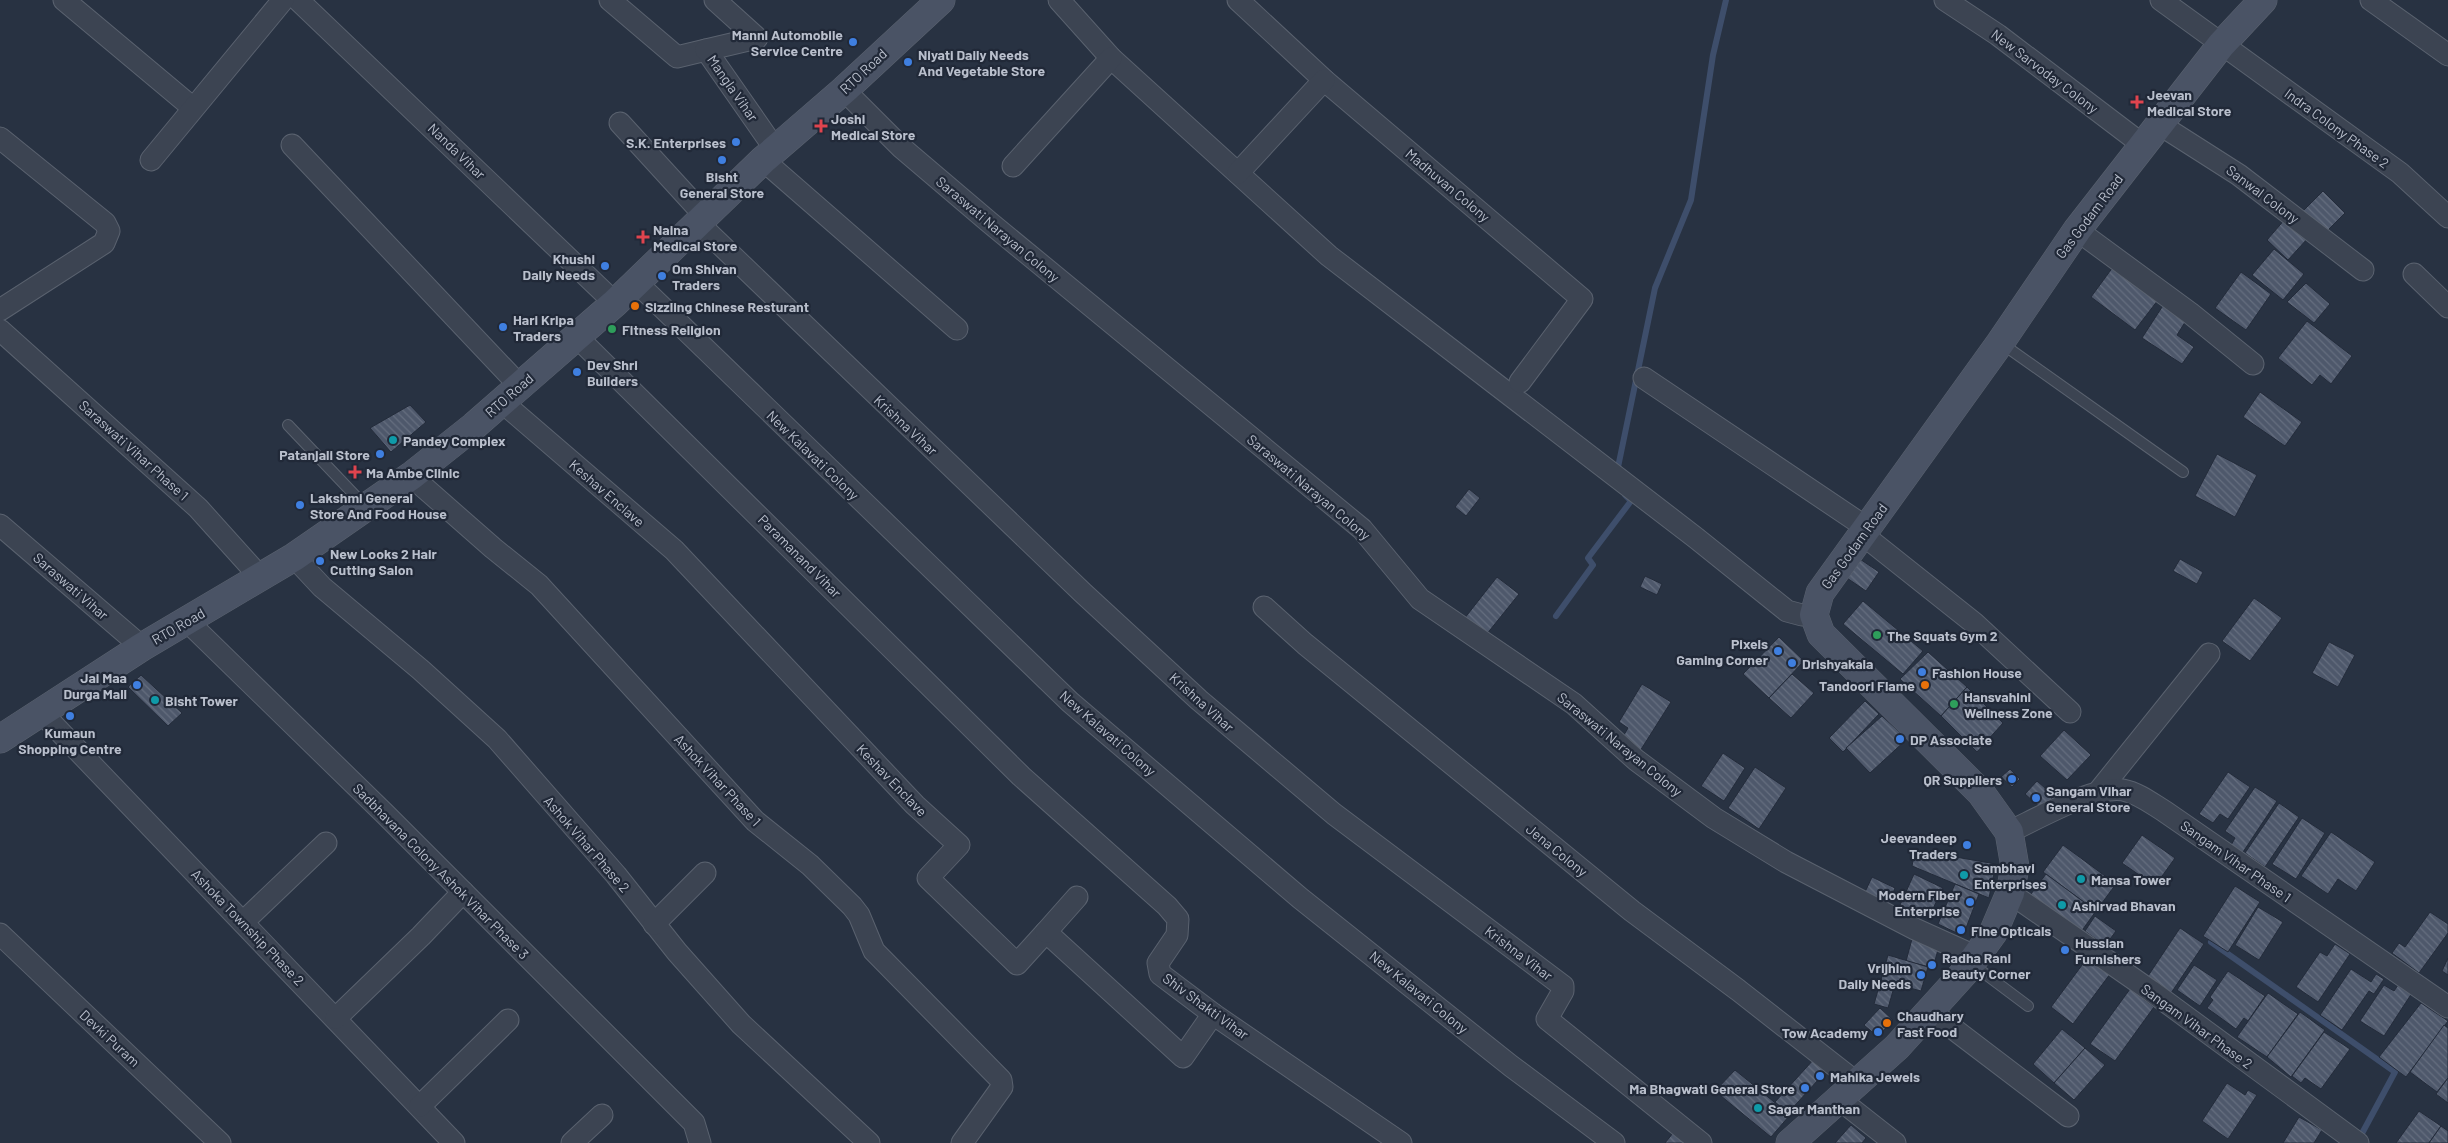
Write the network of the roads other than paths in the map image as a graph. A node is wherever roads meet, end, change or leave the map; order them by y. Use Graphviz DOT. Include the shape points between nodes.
graph roads {
  1 [pos="64,0"];
  2 [pos="283,0"];
  3 [pos="298,0"];
  4 [pos="610,0"];
  5 [pos="715,0"];
  6 [pos="941,0"];
  7 [pos="1059,0"];
  8 [pos="1238,0"];
  9 [pos="1946,0"];
  10 [pos="2161,0"];
  11 [pos="2262,0"];
  12 [pos="2371,0"];
  13 [pos="2221,45"];
  14 [pos="706,50"];
  15 [pos="2448,55"];
  16 [pos="1112,58"];
  17 [pos="1324,80"];
  18 [pos="844,90"];
  19 [pos="193,108"];
  20 [pos="620,123"];
  21 [pos="2151,134"];
  22 [pos="0,138"];
  23 [pos="292,145"];
  24 [pos="769,154"];
  25 [pos="152,160"];
  26 [pos="1012,166"];
  27 [pos="1238,173"];
  28 [pos="2448,217"];
  29 [pos="702,219"];
  30 [pos="2077,230"];
  31 [pos="2364,270"];
  32 [pos="2414,274"];
  33 [pos="636,282"];
  34 [pos="615,303"];
  35 [pos="2448,307"];
  36 [pos="0,310"];
  37 [pos="957,329"];
  38 [pos="0,330"];
  39 [pos="577,336"];
  40 [pos="2000,343"];
  41 [pos="2253,364"];
  42 [pos="1644,378"];
  43 [pos="1520,382"];
  44 [pos="511,394"];
  45 [pos="288,425"];
  46 [pos="2183,472"];
  47 [pos="411,476"];
  48 [pos="366,507"];
  49 [pos="0,525"];
  50 [pos="1864,531"];
  51 [pos="294,557"];
  52 [pos="261,578"];
  53 [pos="1264,608"];
  54 [pos="1814,614"];
  55 [pos="187,621"];
  56 [pos="142,647"];
  57 [pos="2209,654"];
  58 [pos="41,712"];
  59 [pos="2070,712"];
  60 [pos="0,739"];
  61 [pos="1021,776"];
  62 [pos="2100,791"];
  63 [pos="2009,832"];
  64 [pos="326,843"];
  65 [pos="705,873"];
  66 [pos="463,892"];
  67 [pos="2010,893"];
  68 [pos="1076,896"];
  69 [pos="244,922"];
  70 [pos="654,924"];
  71 [pos="1046,932"];
  72 [pos="0,934"];
  73 [pos="1974,960"];
  74 [pos="2028,1006"];
  75 [pos="2448,1008"];
  76 [pos="1930,1011"];
  77 [pos="1213,1014"];
  78 [pos="336,1018"];
  79 [pos="508,1020"];
  80 [pos="1848,1091"];
  81 [pos="420,1106"];
  82 [pos="602,1115"];
  83 [pos="2068,1116"];
  84 [pos="697,1133"];
  85 [pos="220,1143"];
  86 [pos="454,1143"];
  87 [pos="572,1143"];
  88 [pos="869,1143"];
  89 [pos="962,1143"];
  90 [pos="1401,1143"];
  91 [pos="1614,1143"];
  92 [pos="1701,1143"];
  93 [pos="1790,1143"];
  94 [pos="1895,1143"];
  95 [pos="2358,1143"];
  1 -- 19 [label="street"];
  2 -- 19 [label="street"];
  3 -- 34 [label="street, Nanda Vihar"];
  4 -- 14 [label="street, Mangla Vihar" via="677,57"];
  5 -- 14 [label="street" via="757,38"];
  6 -- 18 [label="main road, RTO Road"];
  7 -- 16 [label="street"];
  8 -- 17 [label="street, Madhuvan Colony"];
  9 -- 21 [label="street, New Sarvoday Colony"];
  10 -- 13 [label="street, Indra Colony Phase 2"];
  11 -- 13 [label="main road, Gas Godam Road"];
  12 -- 15 [label="street"];
  13 -- 21 [label="main road, Gas Godam Road"];
  13 -- 28 [label="street, Indra Colony Phase 2" via="2400,173"];
  14 -- 24 [label="street, Mangla Vihar"];
  16 -- 26 [label="street"];
  16 -- 27 [label="street"];
  17 -- 27 [label="street"];
  17 -- 43 [label="street, Madhuvan Colony" via="1582,299"];
  18 -- 24 [label="main road, RTO Road"];
  18 -- 73 [label="street, Saraswati Narayan Colony" via="902,148 989,222 1362,529 1420,598 1574,704 1636,760 1714,818 1786,862"];
  19 -- 25 [label="street"];
  20 -- 29 [label="street"];
  21 -- 30 [label="main road, Gas Godam Road"];
  21 -- 31 [label="street, Sanwal Colony" via="2239,175"];
  22 -- 36 [label="street" via="105,223 109,230 104,243"];
  23 -- 44 [label="street"];
  24 -- 29 [label="main road, RTO Road"];
  24 -- 37 [label="street, Mangla Vihar"];
  27 -- 54 [label="street" via="1329,256 1787,612"];
  29 -- 33 [label="main road, RTO Road"];
  29 -- 92 [label="street, Krishna Vihar" via="1076,586 1200,700 1334,814 1563,986 1547,1018"];
  30 -- 40 [label="main road, Gas Godam Road"];
  30 -- 41 [label="street"];
  32 -- 35 [label="street"];
  33 -- 34 [label="main road, RTO Road"];
  33 -- 91 [label="street, New Kalavati Colony" via="1070,702 1300,898 1511,1066"];
  34 -- 39 [label="main road, RTO Road"];
  38 -- 52 [label="street, Saraswati Vihar Phase 1" via="198,508"];
  39 -- 44 [label="main road, RTO Road"];
  39 -- 61 [label="street, Paramanand Vihar"];
  40 -- 46 [label="lane"];
  40 -- 50 [label="main road, Gas Godam Road"];
  42 -- 50 [label="street"];
  44 -- 47 [label="main road, RTO Road"];
  44 -- 71 [label="street, Keshav Enclave" via="674,550 915,805 959,846 928,878 1017,964"];
  45 -- 48 [label="lane"];
  47 -- 48 [label="main road, RTO Road"];
  47 -- 89 [label="street, Ashok Vihar Phase 1" via="539,585 755,821 810,865 852,906 874,951 1001,1080 1002,1087"];
  48 -- 51 [label="main road, RTO Road"];
  49 -- 56 [label="street, Saraswati Vihar"];
  50 -- 54 [label="main road, Gas Godam Road" via="1820,593"];
  50 -- 59 [label="street" via="1974,623"];
  51 -- 52 [label="main road, RTO Road"];
  51 -- 70 [label="street, Ashok Vihar Phase 2" via="322,587 497,739 616,875"];
  52 -- 55 [label="main road, RTO Road"];
  53 -- 80 [label="street, Jena Colony"];
  54 -- 63 [label="main road" via="1821,634 1981,793"];
  55 -- 56 [label="main road, RTO Road"];
  55 -- 66 [label="street, Sadbhavana Colony Ashok Vihar Phase 3"];
  56 -- 58 [label="main road, RTO Road"];
  57 -- 62 [label="street"];
  58 -- 60 [label="main road, RTO Road"];
  58 -- 69 [label="street, Ashoka Township Phase 2"];
  61 -- 77 [label="street, Shiv Shakti Vihar" via="1167,906 1178,920 1177,935 1158,963 1160,974"];
  62 -- 63 [label="street, Sangam Vihar Phase 1"];
  62 -- 75 [label="street, Sangam Vihar Phase 1" via="2122,790 2164,811"];
  63 -- 67 [label="main road" via="2015,867"];
  64 -- 69 [label="street"];
  65 -- 70 [label="street"];
  66 -- 78 [label="street"];
  66 -- 84 [label="street, Sadbhavana Colony Ashok Vihar Phase 3"];
  67 -- 73 [label="main road" via="1992,932"];
  67 -- 95 [label="street, Sangam Vihar Phase 2"];
  68 -- 71 [label="street"];
  69 -- 78 [label="street, Ashoka Township Phase 2"];
  70 -- 88 [label="street, Ashok Vihar Phase 2" via="741,1024"];
  71 -- 77 [label="street" via="1180,1055 1185,1055"];
  72 -- 85 [label="street, Devki Puram"];
  73 -- 74 [label="lane"];
  73 -- 76 [label="main road"];
  76 -- 80 [label="main road" via="1897,1047"];
  76 -- 83 [label="street"];
  77 -- 90 [label="street, Shiv Shakti Vihar"];
  78 -- 81 [label="street, Ashoka Township Phase 2"];
  79 -- 81 [label="street"];
  80 -- 93 [label="main road"];
  80 -- 94 [label="street, Jena Colony"];
  81 -- 86 [label="street, Ashoka Township Phase 2"];
  82 -- 87 [label="street"];
}
